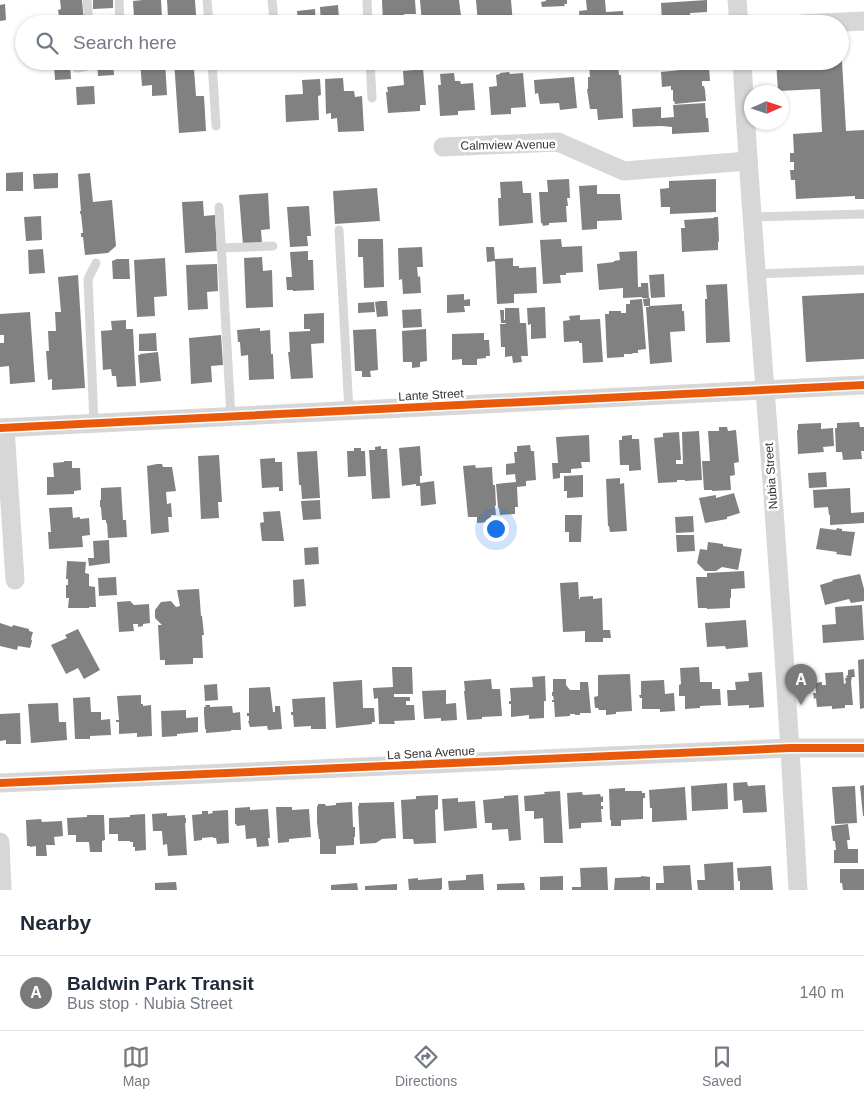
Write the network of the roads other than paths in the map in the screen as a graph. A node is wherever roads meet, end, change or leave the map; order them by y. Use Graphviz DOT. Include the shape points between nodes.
graph roads {
  1 [pos="87,0"];
  2 [pos="119,0"];
  3 [pos="207,0"];
  4 [pos="272,0"];
  5 [pos="367,0"];
  6 [pos="737,0"];
  7 [pos="88,15"];
  8 [pos="120,15"];
  9 [pos="208,15"];
  10 [pos="274,15"];
  11 [pos="368,15"];
  12 [pos="738,15"];
  13 [pos="864,21"];
  14 [pos="849,22"];
  15 [pos="213,70"];
  16 [pos="370,70"];
  17 [pos="743,70"];
  18 [pos="372,98"];
  19 [pos="216,126"];
  20 [pos="443,147"];
  21 [pos="748,162"];
  22 [pos="219,207"];
  23 [pos="864,214"];
  24 [pos="752,217"];
  25 [pos="339,230"];
  26 [pos="273,246"];
  27 [pos="221,248"];
  28 [pos="96,264"];
  29 [pos="864,270"];
  30 [pos="756,274"];
  31 [pos="864,385"];
  32 [pos="765,390"];
  33 [pos="349,411"];
  34 [pos="231,417"];
  35 [pos="94,424"];
  36 [pos="3,428"];
  37 [pos="15,580"];
  38 [pos="790,748"];
  39 [pos="864,748"];
  40 [pos="0,783"];
  41 [pos="0,842"];
  42 [pos="2,890"];
  43 [pos="798,890"];
  1 -- 7 [label="lane"];
  2 -- 8 [label="lane"];
  3 -- 9 [label="lane"];
  4 -- 10 [label="lane"];
  5 -- 11 [label="lane"];
  6 -- 12 [label="street"];
  13 -- 14 [label="street"];
  15 -- 19 [label="lane"];
  16 -- 18 [label="lane"];
  17 -- 21 [label="street, Nubia Street"];
  20 -- 21 [label="street, Calmview Avenue" via="558,142 624,171"];
  21 -- 24 [label="street, Nubia Street"];
  22 -- 27 [label="lane"];
  23 -- 24 [label="lane"];
  24 -- 30 [label="street, Nubia Street"];
  25 -- 33 [label="lane"];
  26 -- 27 [label="lane"];
  27 -- 34 [label="lane"];
  28 -- 35 [label="lane" via="88,279"];
  29 -- 30 [label="lane"];
  30 -- 32 [label="street, Nubia Street"];
  31 -- 32 [label="street, Lante Street"];
  32 -- 33 [label="street, Lante Street"];
  32 -- 38 [label="street, Nubia Street"];
  33 -- 34 [label="street, Lante Street"];
  34 -- 35 [label="street, Lante Street"];
  35 -- 36 [label="street, Lante Street"];
  36 -- 37 [label="street"];
  38 -- 39 [label="street, La Sena Avenue"];
  38 -- 40 [label="street, La Sena Avenue"];
  38 -- 43 [label="street, Nubia Street"];
  41 -- 42 [label="street"];
}
